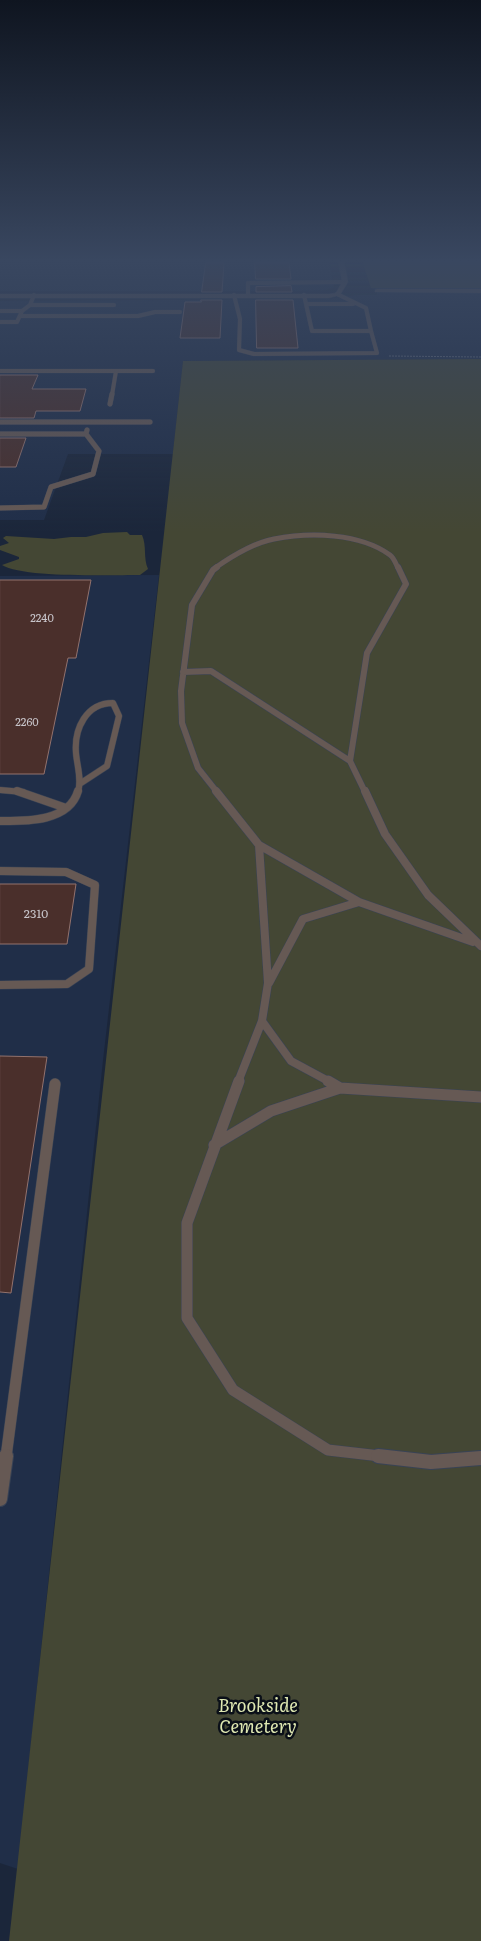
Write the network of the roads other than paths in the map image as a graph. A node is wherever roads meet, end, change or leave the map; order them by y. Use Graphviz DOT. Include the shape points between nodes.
graph roads {
  1 [pos="241,351"];
  2 [pos="377,351"];
  3 [pos="0,371"];
  4 [pos="116,371"];
  5 [pos="153,371"];
  6 [pos="110,404"];
  7 [pos="0,422"];
  8 [pos="90,422"];
  9 [pos="150,422"];
  10 [pos="0,434"];
  11 [pos="86,434"];
  12 [pos="0,508"];
  13 [pos="183,672"];
  14 [pos="350,761"];
  15 [pos="81,783"];
  16 [pos="0,790"];
  17 [pos="66,808"];
  18 [pos="0,821"];
  19 [pos="259,845"];
  20 [pos="0,872"];
  21 [pos="359,902"];
  22 [pos="479,945"];
  23 [pos="268,983"];
  24 [pos="0,985"];
  25 [pos="262,1021"];
  26 [pos="55,1084"];
  27 [pos="340,1088"];
  28 [pos="481,1097"];
  29 [pos="214,1145"];
  30 [pos="481,1458"];
  31 [pos="0,1499"];
  1 -- 2 [label="lane" via="254,354 378,353"];
  3 -- 4 [label="lane"];
  4 -- 5 [label="lane"];
  4 -- 6 [label="lane"];
  7 -- 8 [label="lane"];
  8 -- 9 [label="lane"];
  8 -- 11 [label="lane"];
  10 -- 11 [label="lane"];
  11 -- 12 [label="lane" via="99,451 93,474 51,487 44,508"];
  13 -- 14 [label="lane" via="211,671"];
  13 -- 14 [label="lane" via="192,605 213,570 235,554 273,539 323,535 361,540 385,552 392,556 406,584 367,653"];
  13 -- 19 [label="lane" via="180,691 182,723 198,768"];
  14 -- 22 [label="lane" via="385,834 428,895"];
  15 -- 15 [label="lane" via="76,748 79,730 94,705 113,703 118,716 107,766"];
  15 -- 17 [label="lane" via="74,800"];
  16 -- 17 [label="lane" via="36,796"];
  17 -- 18 [label="lane" via="25,821"];
  19 -- 21 [label="lane"];
  19 -- 23 [label="lane"];
  20 -- 24 [label="lane" via="66,872 95,885 89,969 67,984"];
  21 -- 22 [label="lane"];
  21 -- 23 [label="lane" via="303,919"];
  23 -- 25 [label="lane"];
  25 -- 27 [label="lane" via="291,1061"];
  25 -- 29 [label="lane"];
  26 -- 31 [label="lane"];
  27 -- 28 [label="lane"];
  27 -- 29 [label="lane" via="271,1111"];
  29 -- 30 [label="lane" via="187,1223 188,1318 233,1390 328,1450 431,1462"];
}
